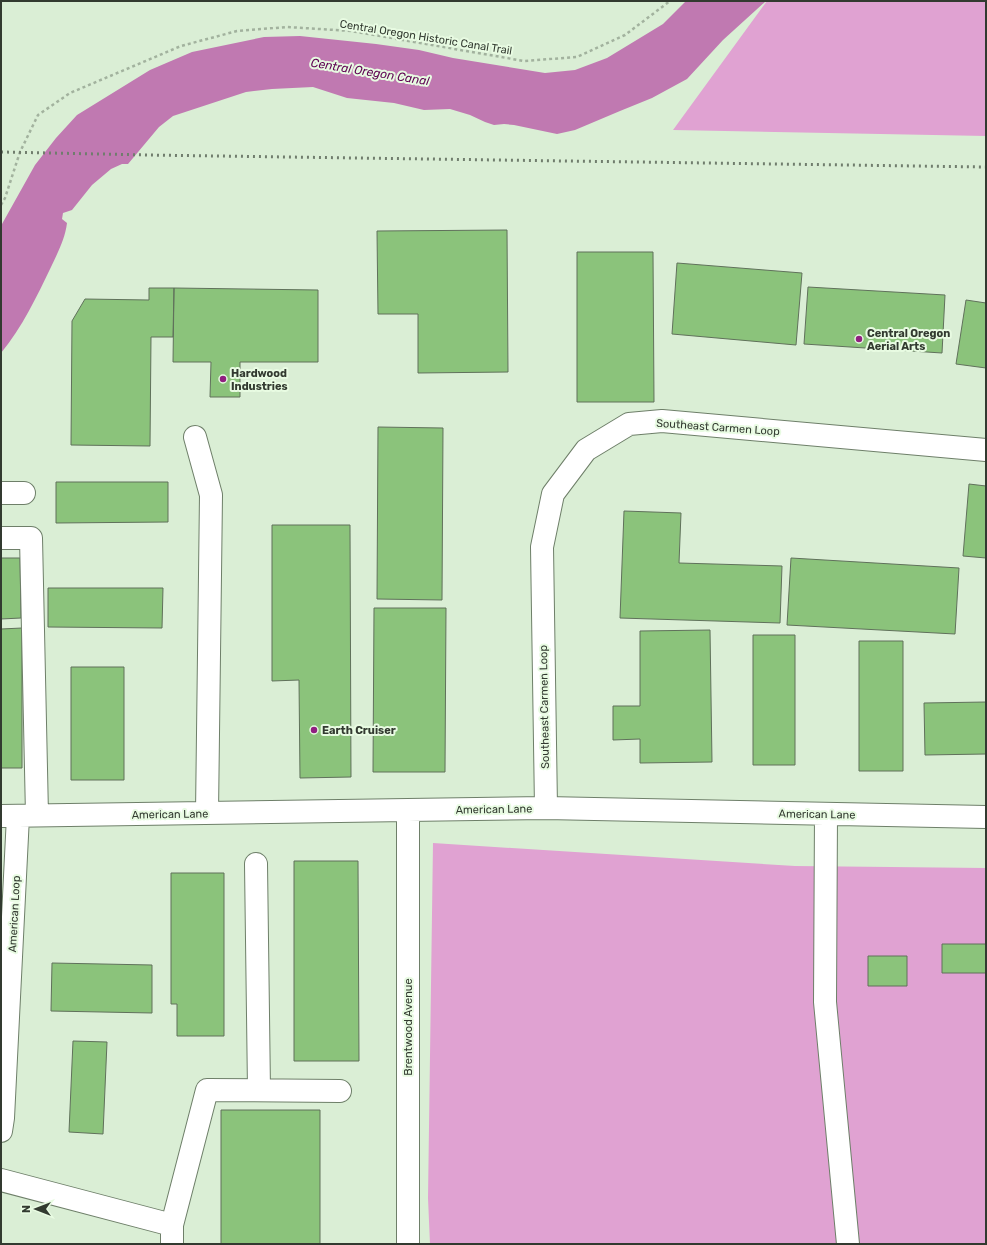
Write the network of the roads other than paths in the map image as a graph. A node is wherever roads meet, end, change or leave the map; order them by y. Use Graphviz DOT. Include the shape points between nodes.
graph roads {
  1 [pos="195,437"];
  2 [pos="986,450"];
  3 [pos="1,493"];
  4 [pos="24,493"];
  5 [pos="1,538"];
  6 [pos="546,808"];
  7 [pos="408,811"];
  8 [pos="207,813"];
  9 [pos="826,814"];
  10 [pos="19,816"];
  11 [pos="986,817"];
  12 [pos="256,864"];
  13 [pos="259,1090"];
  14 [pos="340,1091"];
  15 [pos="1,1132"];
  16 [pos="1,1180"];
  17 [pos="172,1235"];
  18 [pos="408,1244"];
  19 [pos="848,1244"];
  1 -- 8 [label="street" via="211,495"];
  2 -- 6 [label="street, Southeast Carmen Loop" via="662,421 629,424 586,450 553,494 542,547"];
  3 -- 4 [label="street"];
  5 -- 10 [label="street, American Loop" via="31,538"];
  6 -- 7 [label="street, American Lane"];
  6 -- 9 [label="street, American Lane"];
  7 -- 8 [label="street, American Lane"];
  7 -- 18 [label="street, Brentwood Avenue"];
  8 -- 10 [label="street, American Lane"];
  9 -- 11 [label="street, American Lane"];
  9 -- 19 [label="street" via="825,1002"];
  10 -- 15 [label="street, American Loop"];
  12 -- 13 [label="street"];
  13 -- 14 [label="street"];
  13 -- 17 [label="street" via="207,1090"];
  16 -- 17 [label="street"];
}
